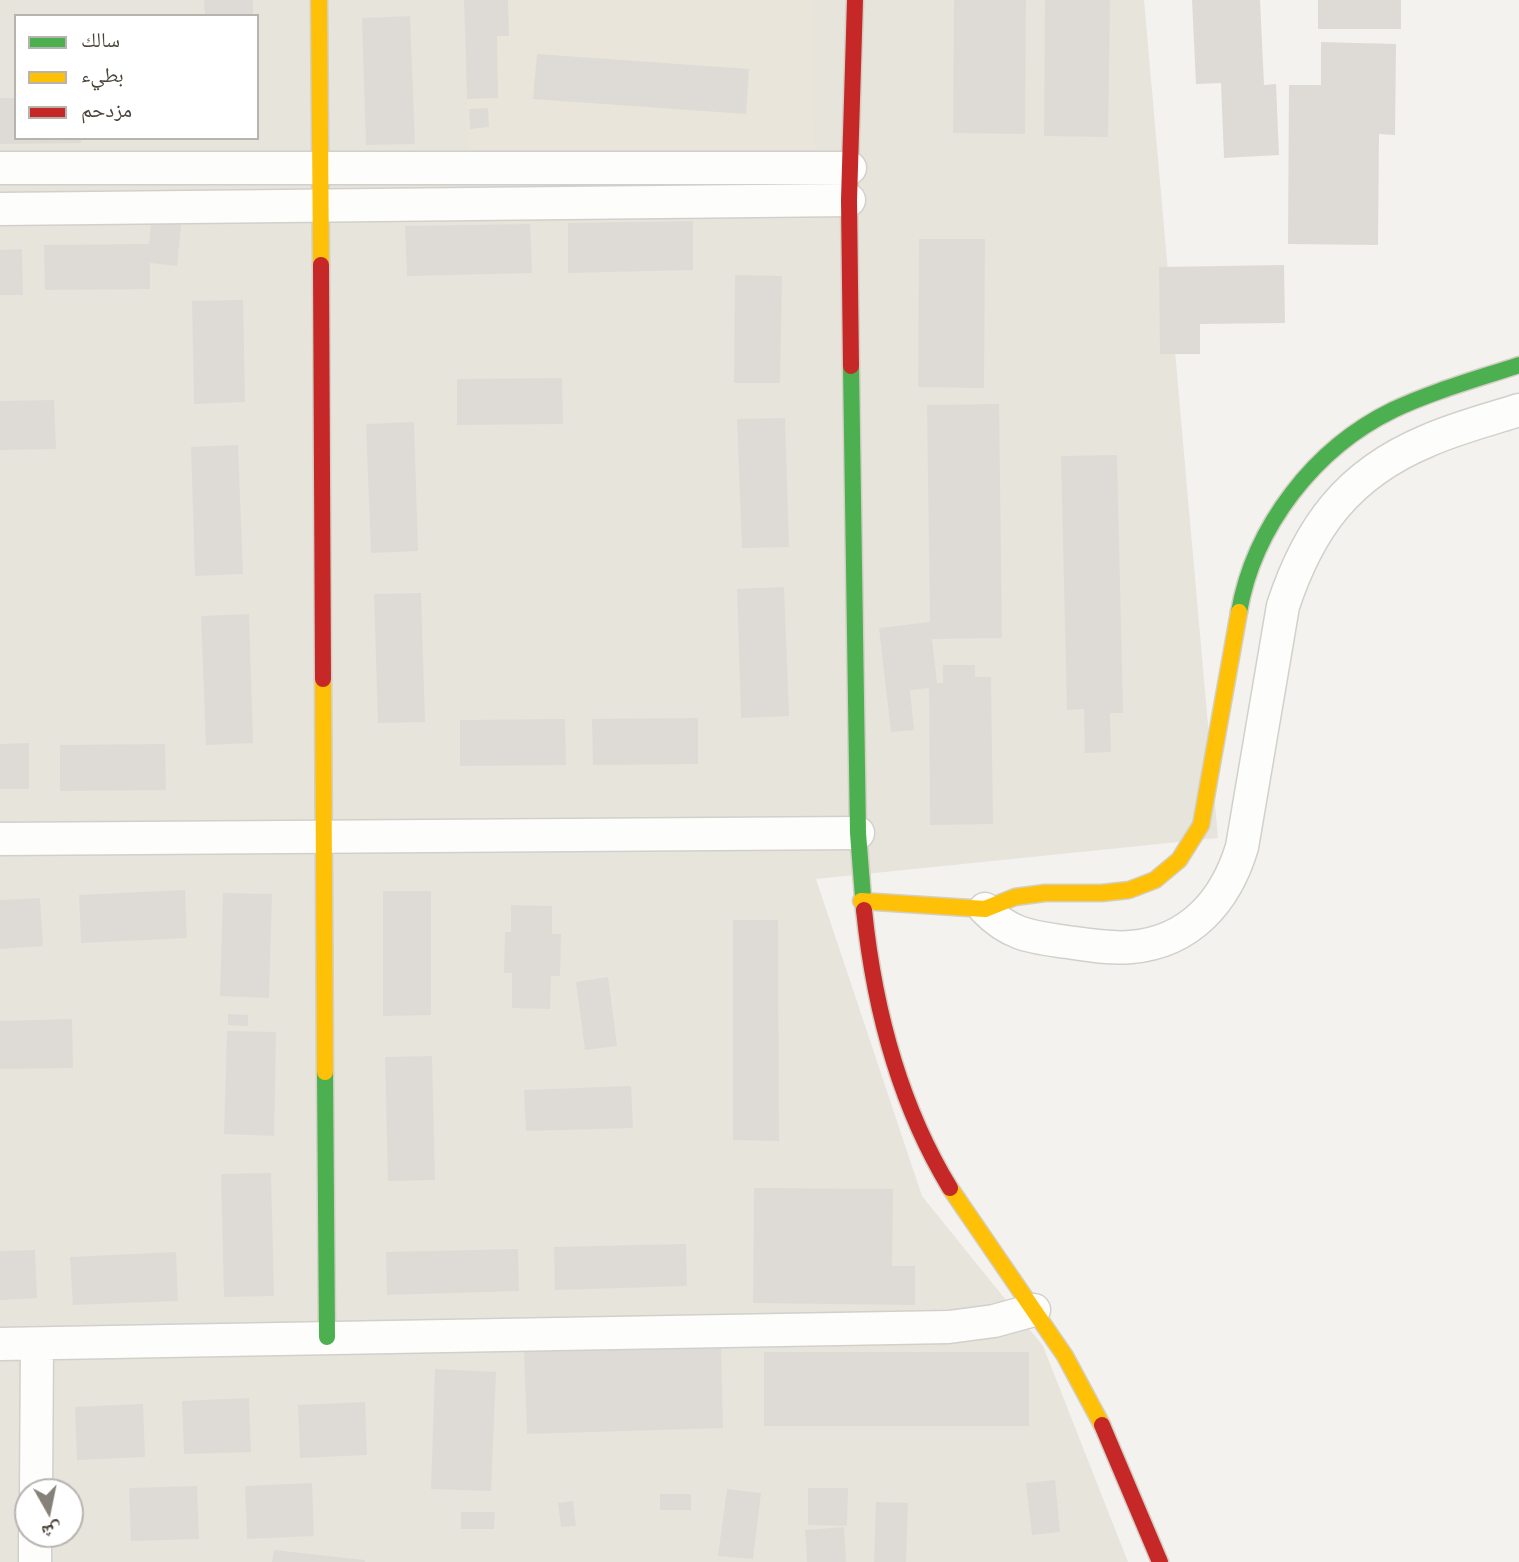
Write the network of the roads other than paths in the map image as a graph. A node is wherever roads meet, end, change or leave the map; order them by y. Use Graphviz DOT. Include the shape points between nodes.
graph roads {
  1 [pos="318,0"];
  2 [pos="855,0"];
  3 [pos="0,168"];
  4 [pos="850,168"];
  5 [pos="320,169"];
  6 [pos="849,200"];
  7 [pos="320,207"];
  8 [pos="0,209"];
  9 [pos="1519,365"];
  10 [pos="1519,410"];
  11 [pos="858,832"];
  12 [pos="324,837"];
  13 [pos="0,839"];
  14 [pos="861,901"];
  15 [pos="985,909"];
  16 [pos="1034,1310"];
  17 [pos="327,1337"];
  18 [pos="0,1344"];
  19 [pos="37,1344"];
  20 [pos="36,1478"];
  21 [pos="1160,1562"];
  1 -- 5 [label="street"];
  2 -- 4 [label="street"];
  3 -- 5 [label="street"];
  4 -- 5 [label="street"];
  4 -- 6 [label="street"];
  5 -- 7 [label="street"];
  6 -- 7 [label="street"];
  6 -- 11 [label="street"];
  7 -- 8 [label="street"];
  7 -- 12 [label="street"];
  9 -- 15 [label="street" via="1421,398 1380,418 1334,449 1287,498 1264,536 1243,588 1206,806 1201,825 1180,859 1166,873 1130,891 1023,895"];
  10 -- 15 [label="street" via="1428,440 1393,457 1353,487 1312,536 1283,606 1242,847 1222,895 1204,915 1158,941 1105,947 1027,937 1004,926"];
  11 -- 12 [label="street"];
  11 -- 14 [label="street"];
  12 -- 13 [label="street"];
  12 -- 17 [label="street"];
  14 -- 15 [label="street"];
  14 -- 16 [label="street" via="871,974 889,1046 914,1116 947,1182"];
  16 -- 17 [label="street" via="948,1326"];
  16 -- 21 [label="street" via="1086,1393"];
  17 -- 19 [label="street"];
  18 -- 19 [label="street"];
  19 -- 20 [label="street"];
}
